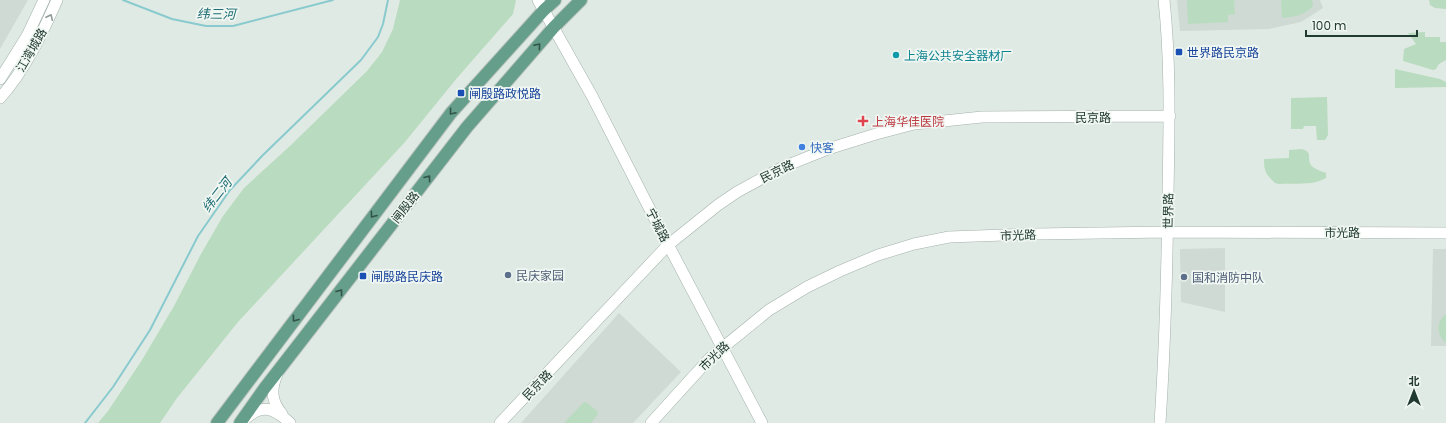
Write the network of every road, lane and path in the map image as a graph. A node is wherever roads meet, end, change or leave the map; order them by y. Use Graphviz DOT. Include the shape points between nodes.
graph roads {
  1 [pos="44,0"];
  2 [pos="57,0"];
  3 [pos="555,0"];
  4 [pos="581,0"];
  5 [pos="1164,0"];
  6 [pos="541,5"];
  7 [pos="554,27"];
  8 [pos="494,65"];
  9 [pos="0,79"];
  10 [pos="510,79"];
  11 [pos="0,98"];
  12 [pos="1170,116"];
  13 [pos="1167,232"];
  14 [pos="1446,233"];
  15 [pos="668,245"];
  16 [pos="723,347"];
  17 [pos="278,372"];
  18 [pos="288,421"];
  19 [pos="217,423"];
  20 [pos="241,423"];
  21 [pos="500,423"];
  22 [pos="651,423"];
  23 [pos="762,423"];
  24 [pos="1160,423"];
  1 -- 9 [label="street, 江湾城路" via="27,36"];
  11 -- 2 [label="street, 江湾城路, one-way" via="38,41"];
  3 -- 6 [label="main road, 闸殷路"];
  4 -- 7 [label="main road, 闸殷路"];
  5 -- 12 [label="street, 世界路" via="1169,54"];
  6 -- 7 [label="street, 宁城路"];
  6 -- 8 [label="main road, 闸殷路"];
  10 -- 7 [label="main road, 闸殷路, one-way"];
  7 -- 15 [label="street, 宁城路"];
  8 -- 10 [label="main road" via="513,53 518,63"];
  8 -- 19 [label="main road, 闸殷路, one-way" via="451,113"];
  17 -- 10 [label="main road, 闸殷路, one-way" via="467,127"];
  12 -- 13 [label="street, 世界路"];
  12 -- 15 [label="street, 民京路" via="982,117 914,124 828,149 783,167 737,192"];
  13 -- 14 [label="street, 市光路"];
  13 -- 16 [label="street, 市光路" via="949,237 914,244 878,255 807,287 769,310"];
  13 -- 24 [label="street, 世界路"];
  15 -- 16 [label="street, 宁城路"];
  15 -- 21 [label="street, 民京路"];
  16 -- 22 [label="street, 市光路"];
  16 -- 23 [label="street, 宁城路"];
  17 -- 18 [label="street" via="272,386 272,398"];
  17 -- 20 [label="main road, 闸殷路"];
  18 -- 20 [label="street" via="271,409 263,409 255,411"];
}
